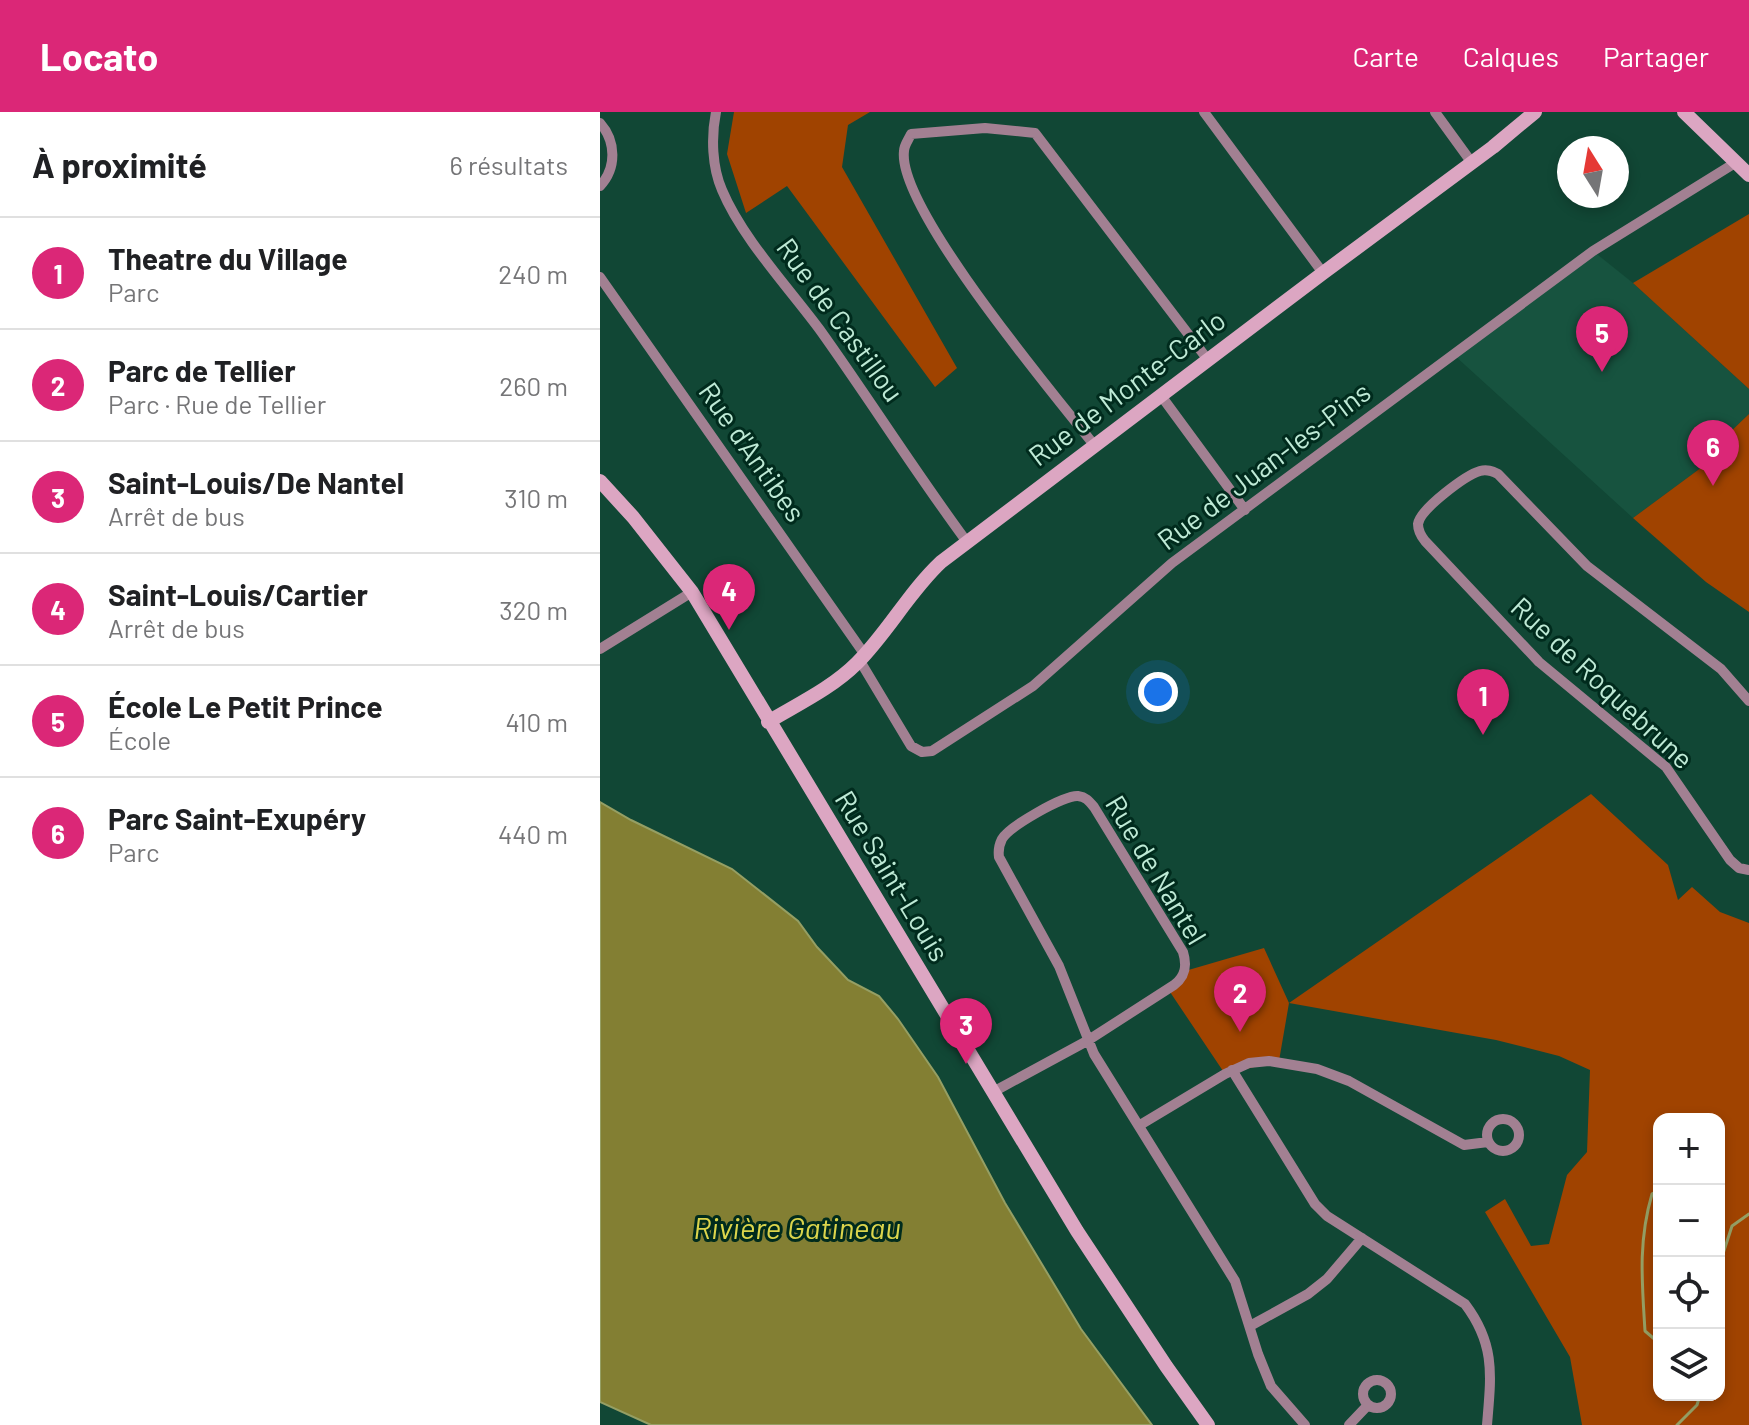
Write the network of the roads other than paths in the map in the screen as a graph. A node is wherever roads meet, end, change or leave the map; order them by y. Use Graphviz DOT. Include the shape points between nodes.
graph roads {
  1 [pos="716,112"];
  2 [pos="1204,112"];
  3 [pos="1435,112"];
  4 [pos="1535,112"];
  5 [pos="1684,112"];
  6 [pos="600,123"];
  7 [pos="1472,163"];
  8 [pos="1735,163"];
  9 [pos="1749,175"];
  10 [pos="600,186"];
  11 [pos="1323,273"];
  12 [pos="600,277"];
  13 [pos="1208,360"];
  14 [pos="1162,397"];
  15 [pos="1094,445"];
  16 [pos="600,481"];
  17 [pos="1245,510"];
  18 [pos="967,542"];
  19 [pos="692,592"];
  20 [pos="600,649"];
  21 [pos="862,658"];
  22 [pos="1744,684"];
  23 [pos="1749,701"];
  24 [pos="768,722"];
  25 [pos="1749,870"];
  26 [pos="1087,1041"];
  27 [pos="1232,1070"];
  28 [pos="993,1092"];
  29 [pos="1140,1125"];
  30 [pos="1488,1142"];
  31 [pos="1362,1238"];
  32 [pos="1250,1326"];
  33 [pos="1368,1405"];
  34 [pos="1208,1425"];
  35 [pos="1305,1425"];
  36 [pos="1349,1425"];
  37 [pos="1487,1425"];
  1 -- 18 [label="street, Rue de Castillou" via="714,161 735,216"];
  2 -- 11 [label="street"];
  3 -- 7 [label="street"];
  4 -- 7 [label="main road, Rue de Monte-Carlo"];
  5 -- 8 [label="main road"];
  6 -- 10 [label="street" via="610,137 612,163"];
  7 -- 11 [label="main road, Rue de Monte-Carlo"];
  8 -- 9 [label="main road"];
  8 -- 17 [label="street, Rue de Juan-les-Pins" via="1593,251"];
  11 -- 13 [label="main road, Rue de Monte-Carlo"];
  12 -- 21 [label="street, Rue d'Antibes"];
  13 -- 14 [label="main road, Rue de Monte-Carlo"];
  13 -- 15 [label="street" via="1035,133 985,128 911,134 903,152 922,207 951,256"];
  14 -- 15 [label="main road, Rue de Monte-Carlo"];
  14 -- 17 [label="street"];
  15 -- 18 [label="main road, Rue de Monte-Carlo"];
  16 -- 19 [label="main road, Rue Saint-Louis"];
  17 -- 21 [label="street, Rue de Juan-les-Pins" via="1162,572 1033,686 932,751 911,746"];
  18 -- 21 [label="main road, Rue de Monte-Carlo" via="926,577"];
  19 -- 20 [label="street"];
  19 -- 24 [label="main road, Rue Saint-Louis"];
  21 -- 24 [label="main road, Rue de Monte-Carlo" via="839,679"];
  22 -- 23 [label="street, Rue de Roquebrune"];
  22 -- 25 [label="street, Rue de Roquebrune" via="1587,566 1498,474 1485,470 1470,476 1421,516 1419,529 1425,541 1489,612 1539,662 1666,767 1730,860"];
  24 -- 28 [label="main road, Rue Saint-Louis"];
  26 -- 26 [label="street, Rue de Nantel" via="1181,980 1186,965 1094,807 1073,796 1010,830 998,851 1059,966"];
  26 -- 28 [label="street, Rue de Nantel"];
  26 -- 29 [label="street"];
  27 -- 29 [label="street"];
  27 -- 30 [label="street" via="1269,1061 1317,1069 1349,1081 1464,1145"];
  27 -- 31 [label="street" via="1315,1204"];
  28 -- 34 [label="main road, Rue Saint-Louis" via="1077,1231"];
  29 -- 32 [label="street" via="1235,1281"];
  31 -- 32 [label="street" via="1308,1294"];
  31 -- 37 [label="street" via="1465,1304 1474,1316 1491,1364"];
  32 -- 35 [label="street" via="1271,1386"];
  33 -- 36 [label="street"];
}
